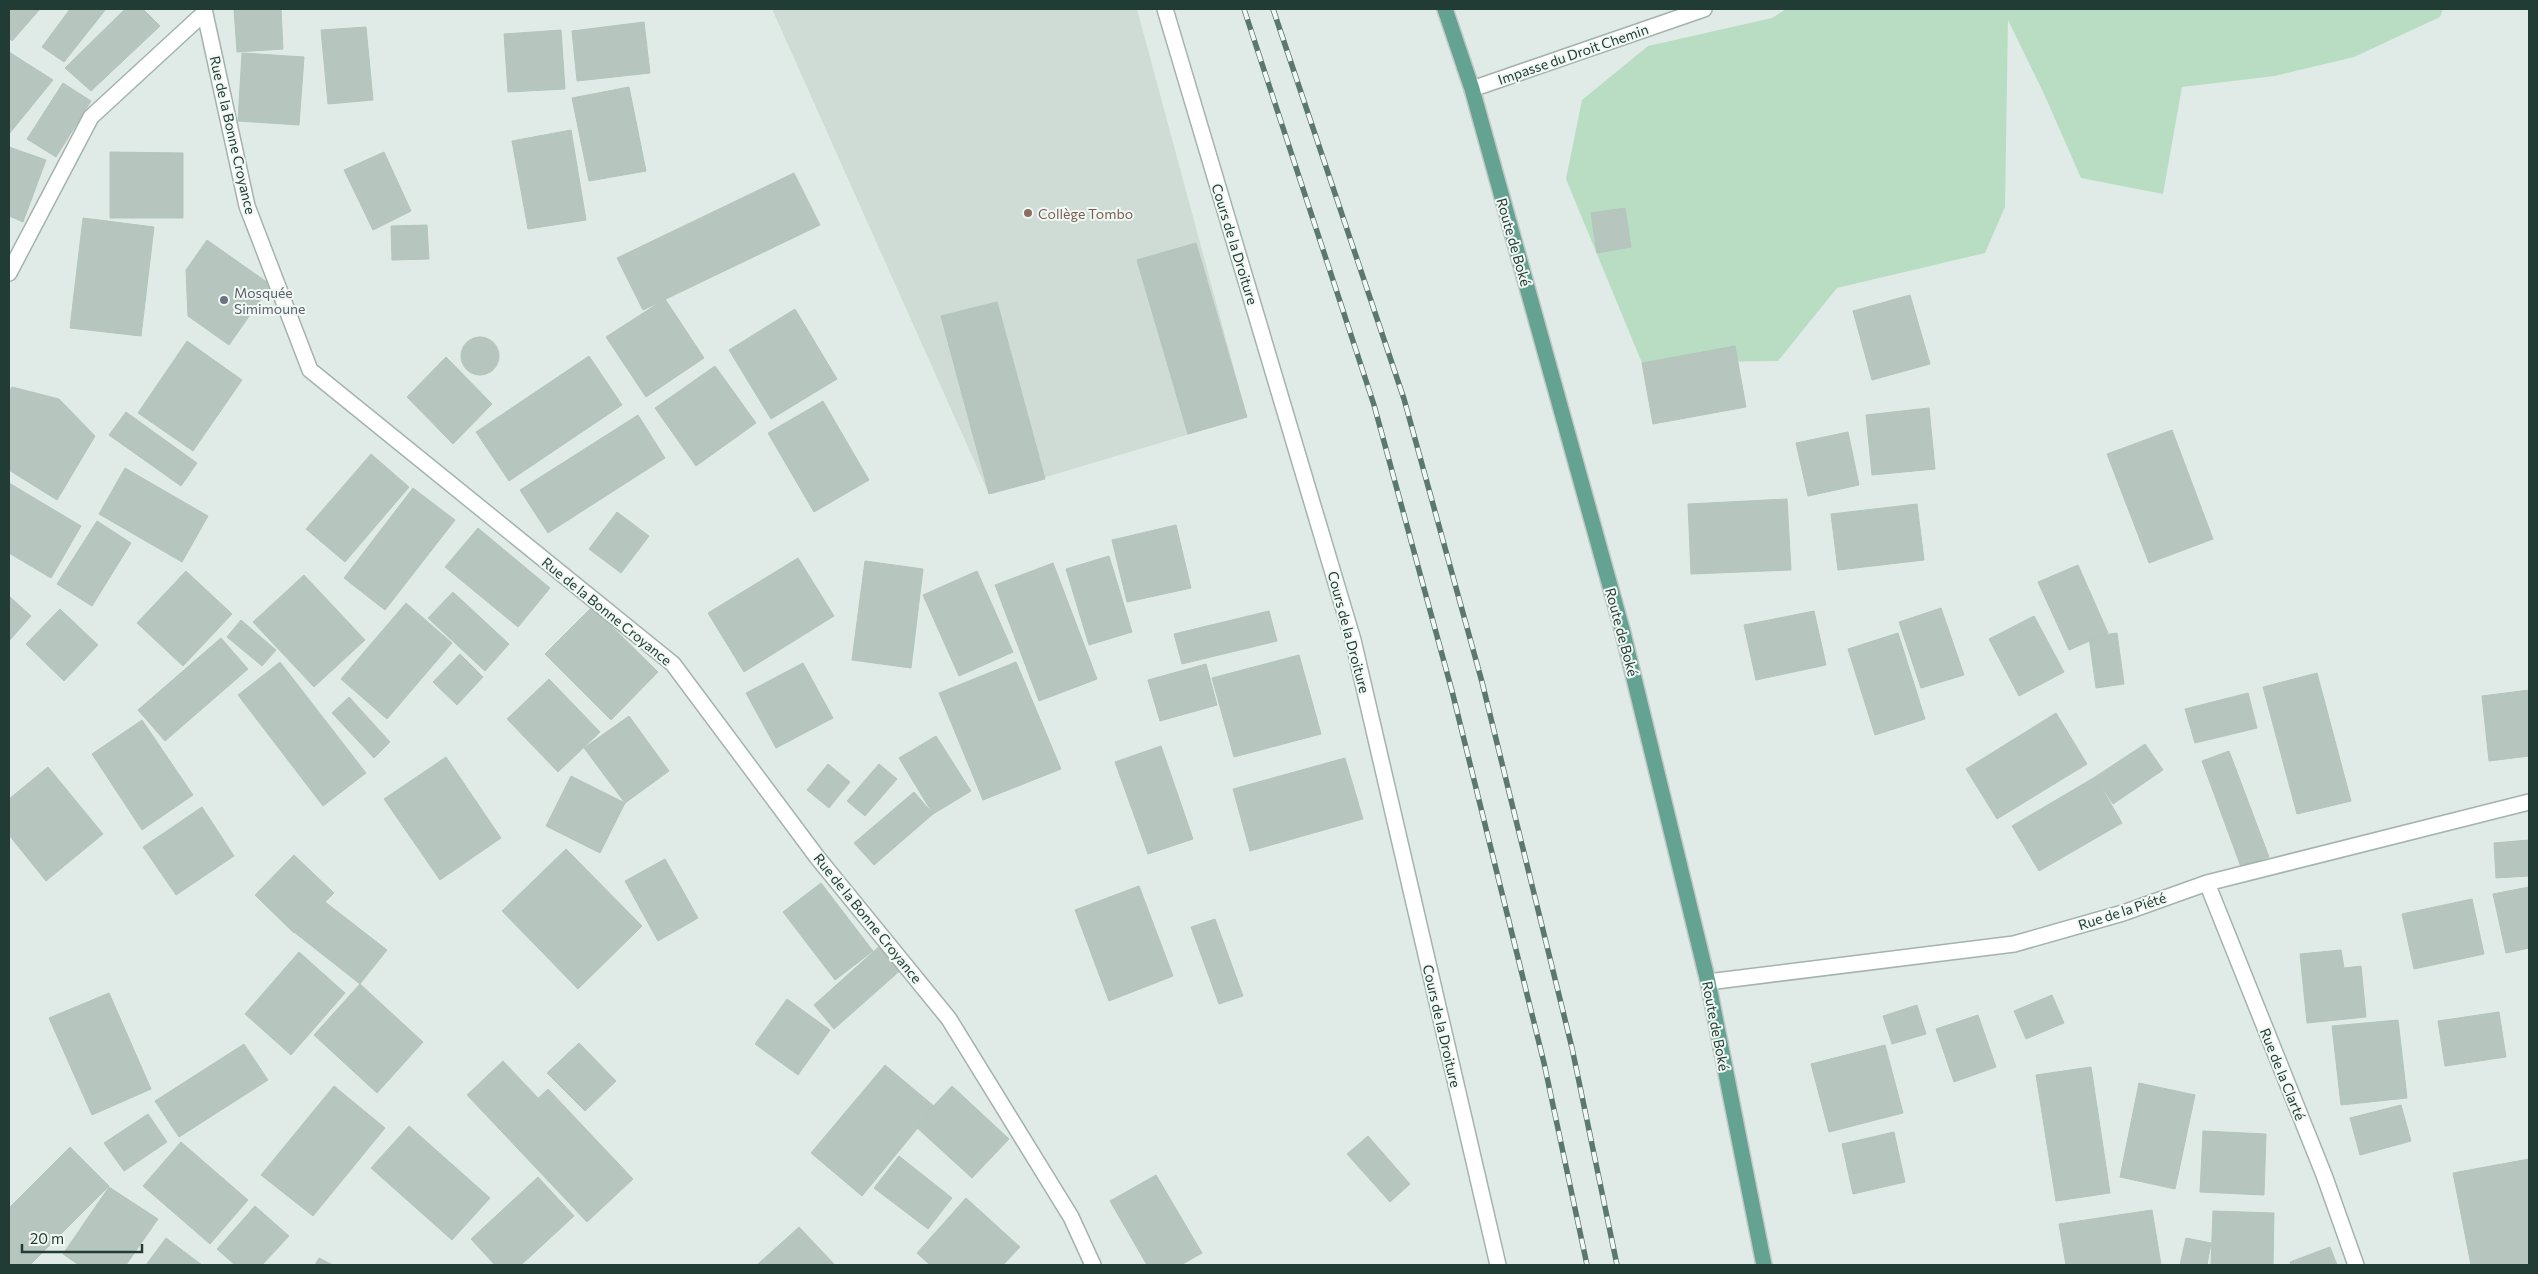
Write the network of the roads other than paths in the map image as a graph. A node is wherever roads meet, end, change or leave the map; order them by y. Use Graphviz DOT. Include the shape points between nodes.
graph roads {
  1 [pos="1165,9"];
  2 [pos="1445,9"];
  3 [pos="1704,9"];
  4 [pos="204,11"];
  5 [pos="1472,89"];
  6 [pos="9,273"];
  7 [pos="2529,802"];
  8 [pos="2207,883"];
  9 [pos="1708,982"];
  10 [pos="1093,1265"];
  11 [pos="1498,1265"];
  12 [pos="1764,1265"];
  13 [pos="2356,1265"];
  1 -- 11 [label="street, Cours de la Droiture" via="1354,640"];
  2 -- 5 [label="main road, Route de Boké"];
  3 -- 5 [label="street, Impasse du Droit Chemin"];
  4 -- 6 [label="street" via="91,117"];
  4 -- 10 [label="street, Rue de la Bonne Croyance" via="247,206 310,370 673,664 817,857 949,1019 1071,1217"];
  5 -- 9 [label="main road, Route de Boké" via="1622,630"];
  7 -- 8 [label="street, Rue de la Piété"];
  8 -- 9 [label="street, Rue de la Piété" via="2122,913 2014,944"];
  8 -- 13 [label="street, Rue de la Clarté" via="2324,1175"];
  9 -- 12 [label="main road, Route de Boké"];
}
